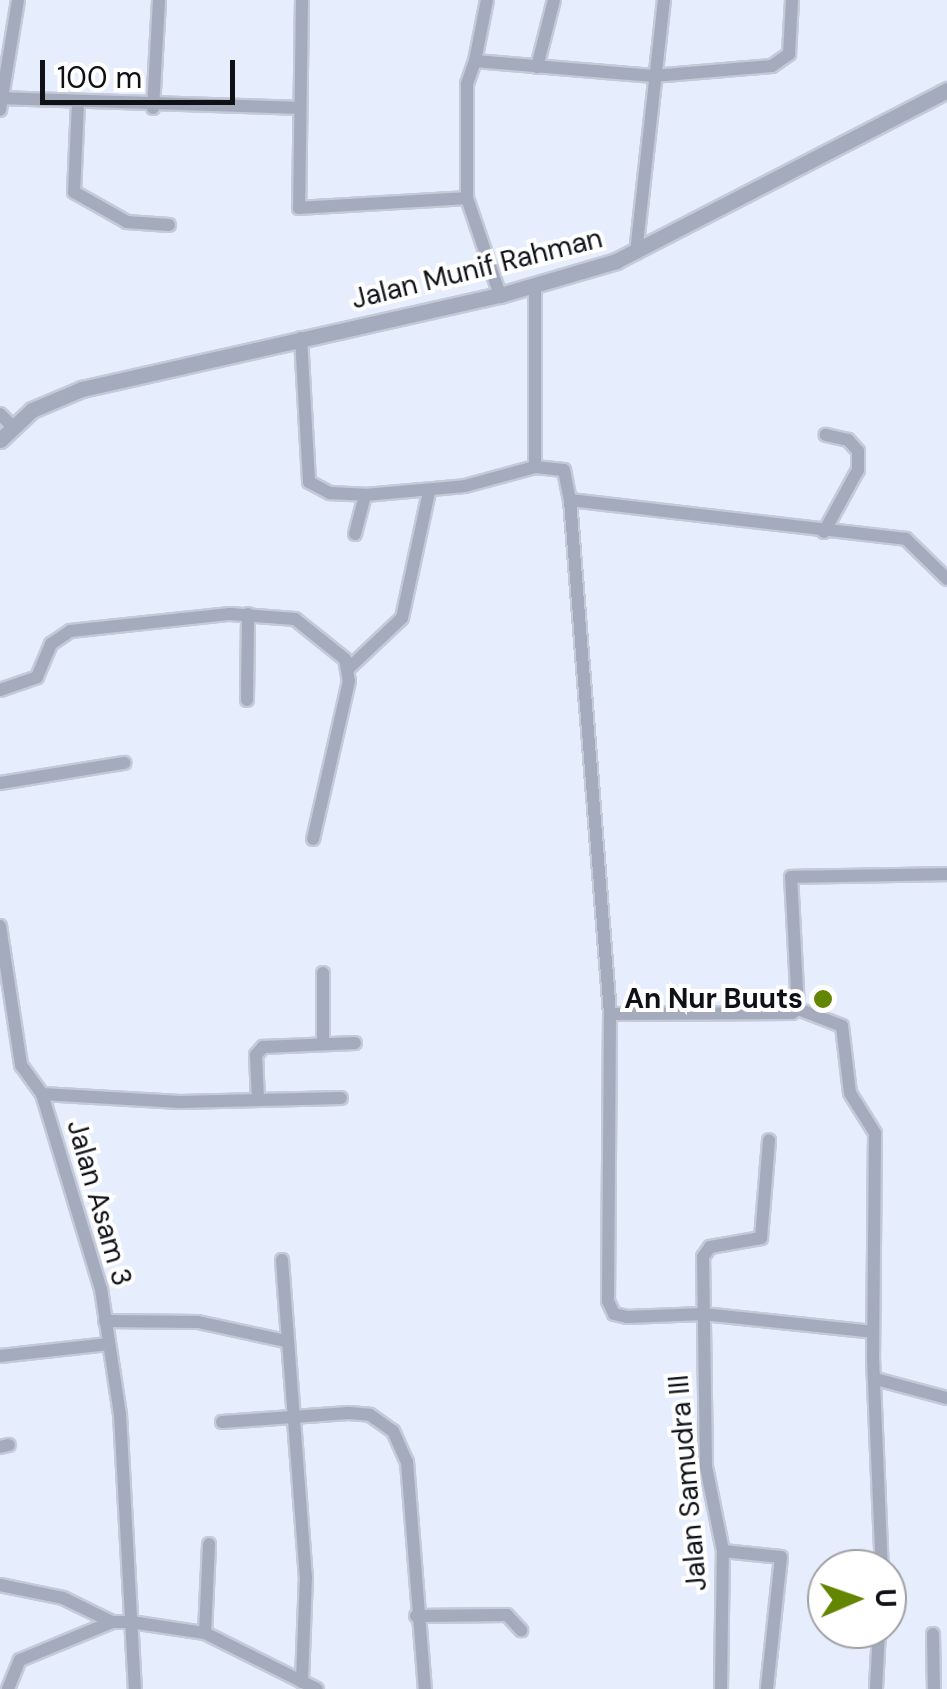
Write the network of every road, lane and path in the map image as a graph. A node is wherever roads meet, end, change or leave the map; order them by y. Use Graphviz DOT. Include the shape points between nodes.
graph roads {
  1 [pos="18,0"];
  2 [pos="160,0"];
  3 [pos="302,0"];
  4 [pos="486,0"];
  5 [pos="554,0"];
  6 [pos="664,0"];
  7 [pos="792,0"];
  8 [pos="7,28"];
  9 [pos="475,61"];
  10 [pos="537,66"];
  11 [pos="653,76"];
  12 [pos="947,90"];
  13 [pos="1,102"];
  14 [pos="78,102"];
  15 [pos="153,108"];
  16 [pos="298,108"];
  17 [pos="467,198"];
  18 [pos="169,225"];
  19 [pos="636,253"];
  20 [pos="534,286"];
  21 [pos="500,295"];
  22 [pos="301,338"];
  23 [pos="0,414"];
  24 [pos="14,428"];
  25 [pos="826,435"];
  26 [pos="0,440"];
  27 [pos="535,468"];
  28 [pos="429,492"];
  29 [pos="365,495"];
  30 [pos="570,500"];
  31 [pos="824,532"];
  32 [pos="355,534"];
  33 [pos="947,580"];
  34 [pos="248,614"];
  35 [pos="348,669"];
  36 [pos="0,690"];
  37 [pos="247,700"];
  38 [pos="124,762"];
  39 [pos="0,782"];
  40 [pos="312,839"];
  41 [pos="947,874"];
  42 [pos="0,926"];
  43 [pos="323,973"];
  44 [pos="6,1002"];
  45 [pos="798,1008"];
  46 [pos="610,1014"];
  47 [pos="323,1043"];
  48 [pos="354,1043"];
  49 [pos="42,1094"];
  50 [pos="341,1098"];
  51 [pos="258,1100"];
  52 [pos="769,1140"];
  53 [pos="282,1260"];
  54 [pos="702,1314"];
  55 [pos="105,1321"];
  56 [pos="873,1332"];
  57 [pos="286,1341"];
  58 [pos="108,1344"];
  59 [pos="0,1356"];
  60 [pos="876,1379"];
  61 [pos="947,1398"];
  62 [pos="292,1416"];
  63 [pos="222,1422"];
  64 [pos="209,1544"];
  65 [pos="881,1549"];
  66 [pos="723,1552"];
  67 [pos="0,1585"];
  68 [pos="416,1616"];
  69 [pos="112,1622"];
  70 [pos="131,1622"];
  71 [pos="521,1630"];
  72 [pos="205,1633"];
  73 [pos="933,1634"];
  74 [pos="879,1649"];
  75 [pos="302,1682"];
  76 [pos="8,1689"];
  77 [pos="135,1689"];
  78 [pos="317,1689"];
  79 [pos="425,1689"];
  80 [pos="722,1689"];
  81 [pos="767,1689"];
  82 [pos="876,1689"];
  83 [pos="934,1689"];
  1 -- 8 [label="street"];
  2 -- 15 [label="street"];
  3 -- 16 [label="street"];
  4 -- 9 [label="street"];
  5 -- 10 [label="street"];
  6 -- 11 [label="street"];
  7 -- 11 [label="street" via="784,63"];
  8 -- 13 [label="street"];
  9 -- 10 [label="street"];
  9 -- 17 [label="street" via="467,84"];
  10 -- 11 [label="street"];
  11 -- 19 [label="street"];
  12 -- 19 [label="street, Jalan Munif Rahman"];
  13 -- 14 [label="street"];
  14 -- 15 [label="street"];
  14 -- 18 [label="street" via="74,192 127,222"];
  15 -- 16 [label="street"];
  16 -- 17 [label="street" via="300,209"];
  17 -- 21 [label="street"];
  19 -- 20 [label="street, Jalan Munif Rahman"];
  20 -- 21 [label="street, Jalan Munif Rahman"];
  20 -- 27 [label="street"];
  21 -- 22 [label="street, Jalan Munif Rahman"];
  22 -- 24 [label="street, Jalan Munif Rahman" via="82,389 32,410"];
  22 -- 29 [label="street" via="309,482 330,493"];
  23 -- 24 [label="street"];
  24 -- 26 [label="street, Jalan Munif Rahman"];
  25 -- 31 [label="street" via="848,440 858,451 858,470"];
  27 -- 28 [label="street"];
  27 -- 30 [label="street" via="564,470"];
  28 -- 29 [label="street"];
  28 -- 35 [label="street" via="402,618"];
  29 -- 32 [label="street"];
  30 -- 31 [label="street"];
  30 -- 46 [label="street"];
  31 -- 33 [label="street" via="917,542"];
  34 -- 35 [label="street" via="294,619 328,640"];
  34 -- 36 [label="street" via="59,634 38,677"];
  34 -- 37 [label="street"];
  35 -- 40 [label="street" via="346,704"];
  38 -- 39 [label="street"];
  41 -- 45 [label="street" via="792,876"];
  42 -- 44 [label="street, Jalan Asam 3"];
  43 -- 47 [label="street"];
  44 -- 49 [label="street, Jalan Asam 3" via="21,1065"];
  45 -- 46 [label="street" via="763,1016"];
  45 -- 56 [label="street" via="842,1026 850,1094 874,1124"];
  46 -- 54 [label="street" via="608,1302 614,1314 627,1317"];
  47 -- 48 [label="street"];
  47 -- 51 [label="street" via="258,1050"];
  49 -- 51 [label="street"];
  49 -- 55 [label="street, Jalan Asam 3" via="96,1261"];
  50 -- 51 [label="street"];
  52 -- 54 [label="street, Jalan Samudra III" via="766,1228 756,1242 710,1247"];
  53 -- 57 [label="street"];
  54 -- 56 [label="street"];
  54 -- 66 [label="street, Jalan Samudra III" via="706,1467"];
  55 -- 57 [label="street" via="198,1322"];
  55 -- 58 [label="street, Jalan Asam 3"];
  56 -- 60 [label="street"];
  57 -- 62 [label="street"];
  58 -- 59 [label="street"];
  58 -- 70 [label="street, Jalan Asam 3" via="120,1414"];
  60 -- 61 [label="street"];
  60 -- 65 [label="street"];
  62 -- 63 [label="street"];
  62 -- 68 [label="street" via="370,1415 399,1438 407,1462"];
  62 -- 75 [label="street" via="306,1576"];
  64 -- 72 [label="street"];
  66 -- 80 [label="street, Jalan Samudra III"];
  66 -- 81 [label="street" via="781,1557"];
  67 -- 69 [label="street" via="63,1598"];
  68 -- 71 [label="street" via="507,1615"];
  68 -- 79 [label="street"];
  69 -- 70 [label="street"];
  69 -- 76 [label="street" via="20,1660"];
  70 -- 72 [label="street"];
  70 -- 77 [label="street, Jalan Asam 3"];
  72 -- 75 [label="street"];
  73 -- 83 [label="street"];
  74 -- 82 [label="street"];
  75 -- 78 [label="street"];
}
